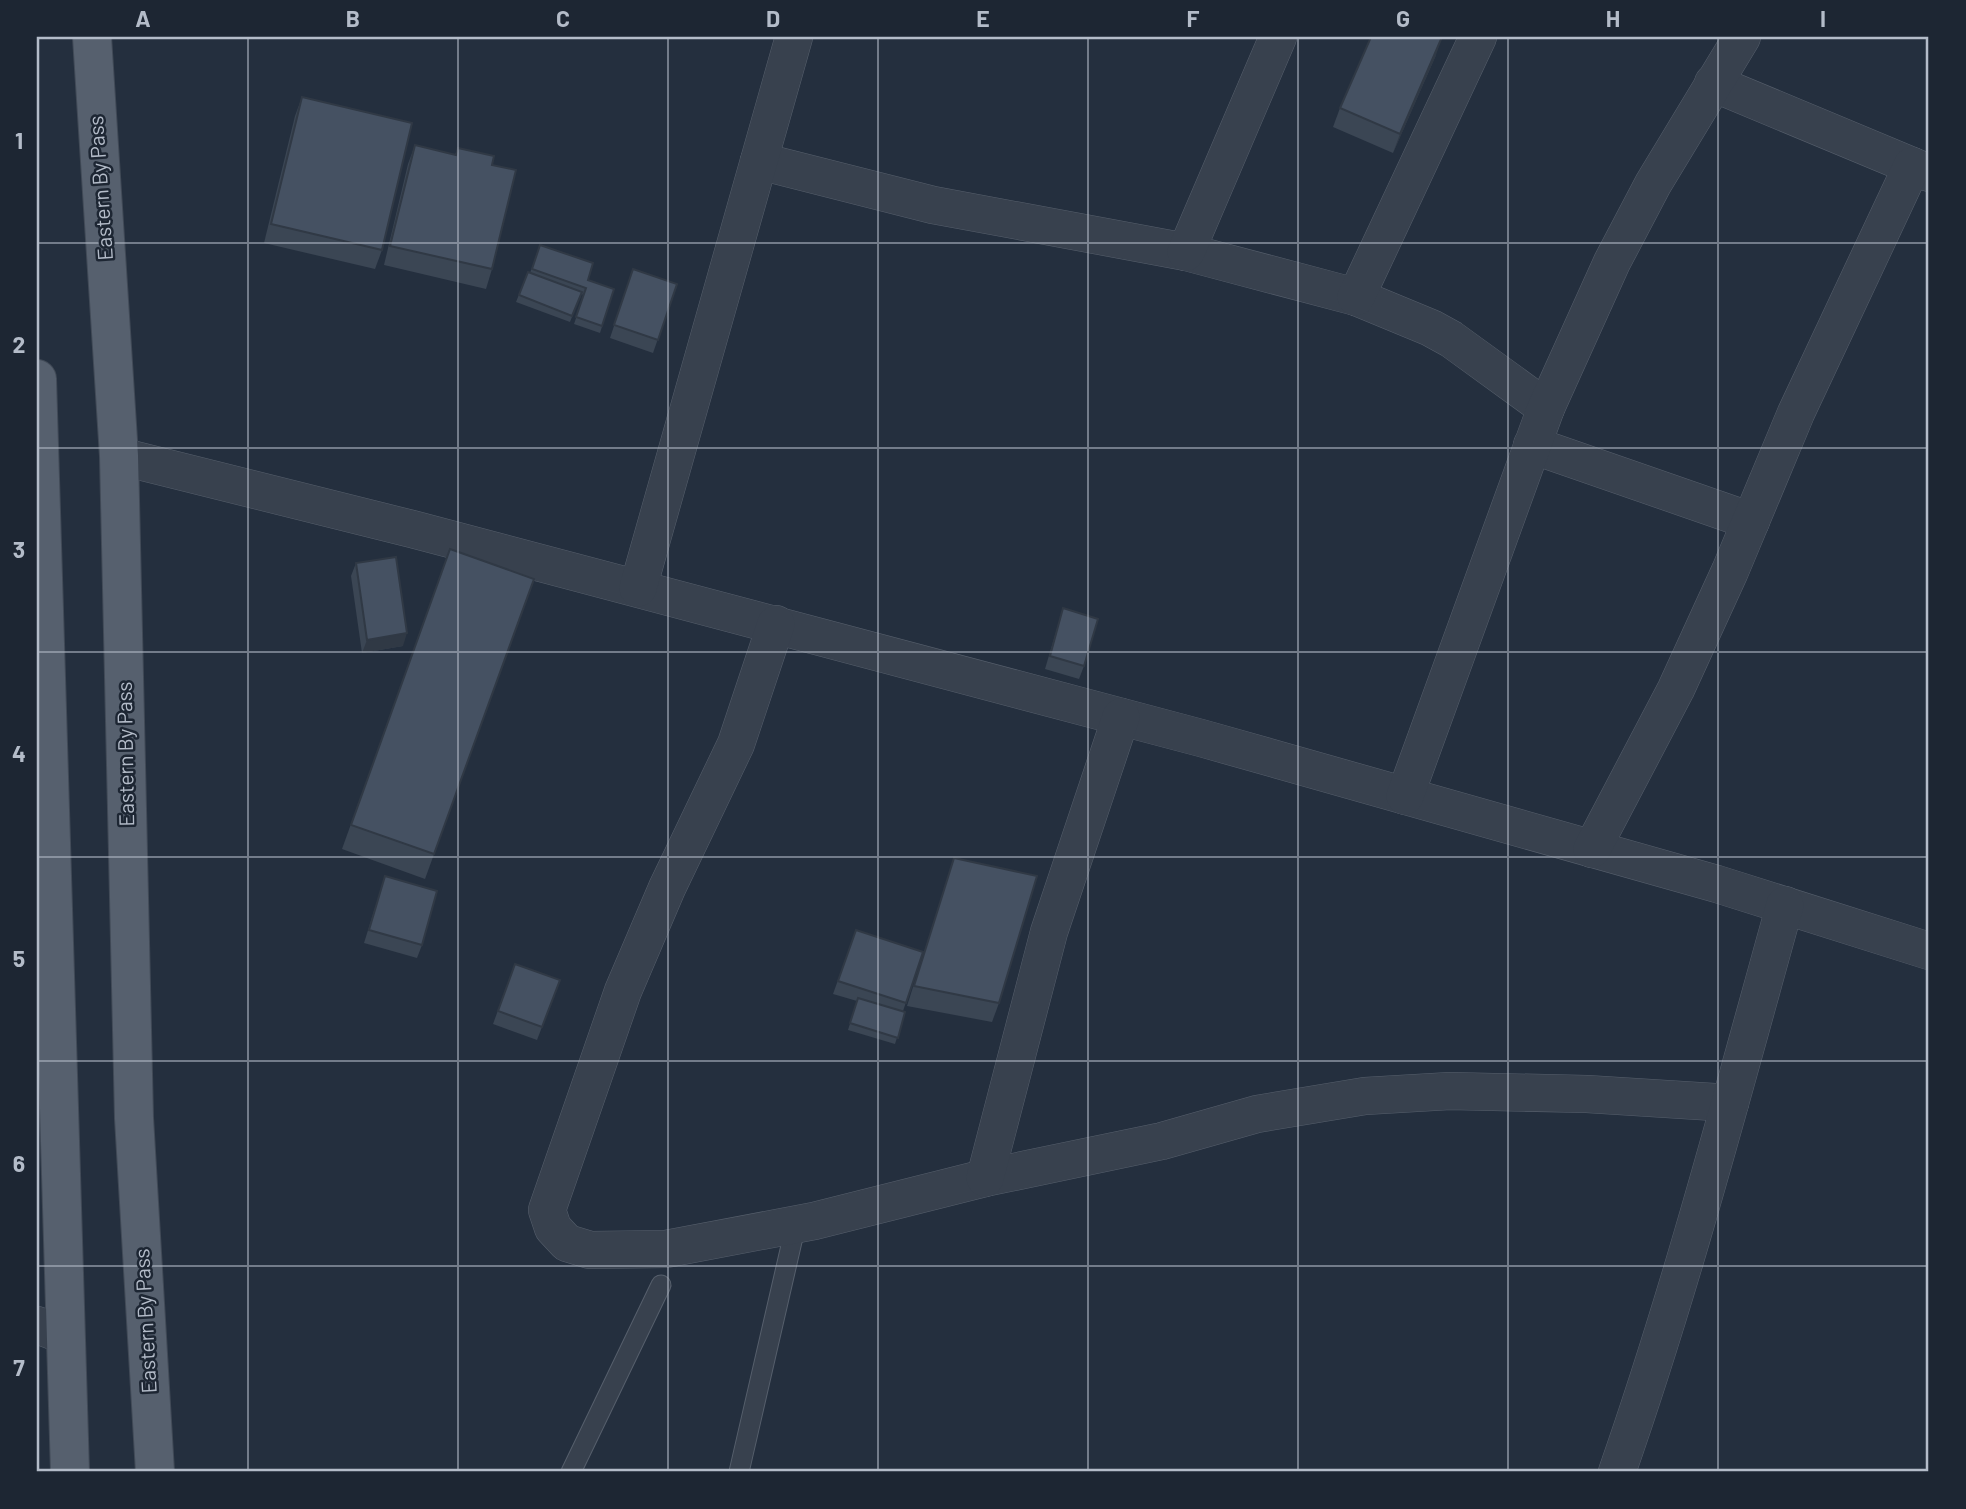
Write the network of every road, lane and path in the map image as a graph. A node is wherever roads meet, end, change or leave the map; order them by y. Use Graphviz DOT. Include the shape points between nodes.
graph roads {
  1 [pos="92,37"];
  2 [pos="794,37"];
  3 [pos="1278,37"];
  4 [pos="1478,37"];
  5 [pos="1742,37"];
  6 [pos="1713,83"];
  7 [pos="759,162"];
  8 [pos="1921,169"];
  9 [pos="1186,252"];
  10 [pos="1356,297"];
  11 [pos="37,379"];
  12 [pos="1546,408"];
  13 [pos="1532,445"];
  14 [pos="118,456"];
  15 [pos="1751,522"];
  16 [pos="638,588"];
  17 [pos="776,624"];
  18 [pos="1121,717"];
  19 [pos="1405,796"];
  20 [pos="1592,849"];
  21 [pos="1785,905"];
  22 [pos="1929,951"];
  23 [pos="1730,1103"];
  24 [pos="985,1178"];
  25 [pos="796,1224"];
  26 [pos="661,1285"];
  27 [pos="51,1331"];
  28 [pos="70,1472"];
  29 [pos="155,1472"];
  30 [pos="571,1472"];
  31 [pos="739,1472"];
  32 [pos="1617,1472"];
  1 -- 14 [label="main road, Eastern By Pass"];
  2 -- 7 [label="street"];
  3 -- 9 [label="street"];
  4 -- 10 [label="street"];
  5 -- 6 [label="street"];
  6 -- 8 [label="street"];
  6 -- 12 [label="street" via="1618,251"];
  7 -- 9 [label="street" via="933,205"];
  7 -- 16 [label="street"];
  8 -- 15 [label="street" via="1797,413"];
  9 -- 10 [label="street"];
  10 -- 12 [label="street" via="1451,339"];
  11 -- 27 [label="main road"];
  12 -- 13 [label="street"];
  13 -- 15 [label="street"];
  13 -- 19 [label="street"];
  14 -- 16 [label="street"];
  14 -- 29 [label="main road, Eastern By Pass" via="134,1118"];
  15 -- 20 [label="street" via="1676,689"];
  16 -- 17 [label="street"];
  17 -- 18 [label="street"];
  17 -- 25 [label="street" via="736,744 623,991 547,1210 553,1228 567,1243 590,1250 666,1249"];
  18 -- 19 [label="street"];
  18 -- 24 [label="street" via="1049,932"];
  19 -- 20 [label="street"];
  20 -- 21 [label="street"];
  21 -- 22 [label="street"];
  21 -- 23 [label="street"];
  23 -- 24 [label="street" via="1450,1090 1365,1096 1258,1114 1162,1141"];
  23 -- 32 [label="street" via="1651,1375"];
  24 -- 25 [label="street"];
  25 -- 31 [label="lane"];
  26 -- 30 [label="lane"];
  27 -- 28 [label="main road"];
}
